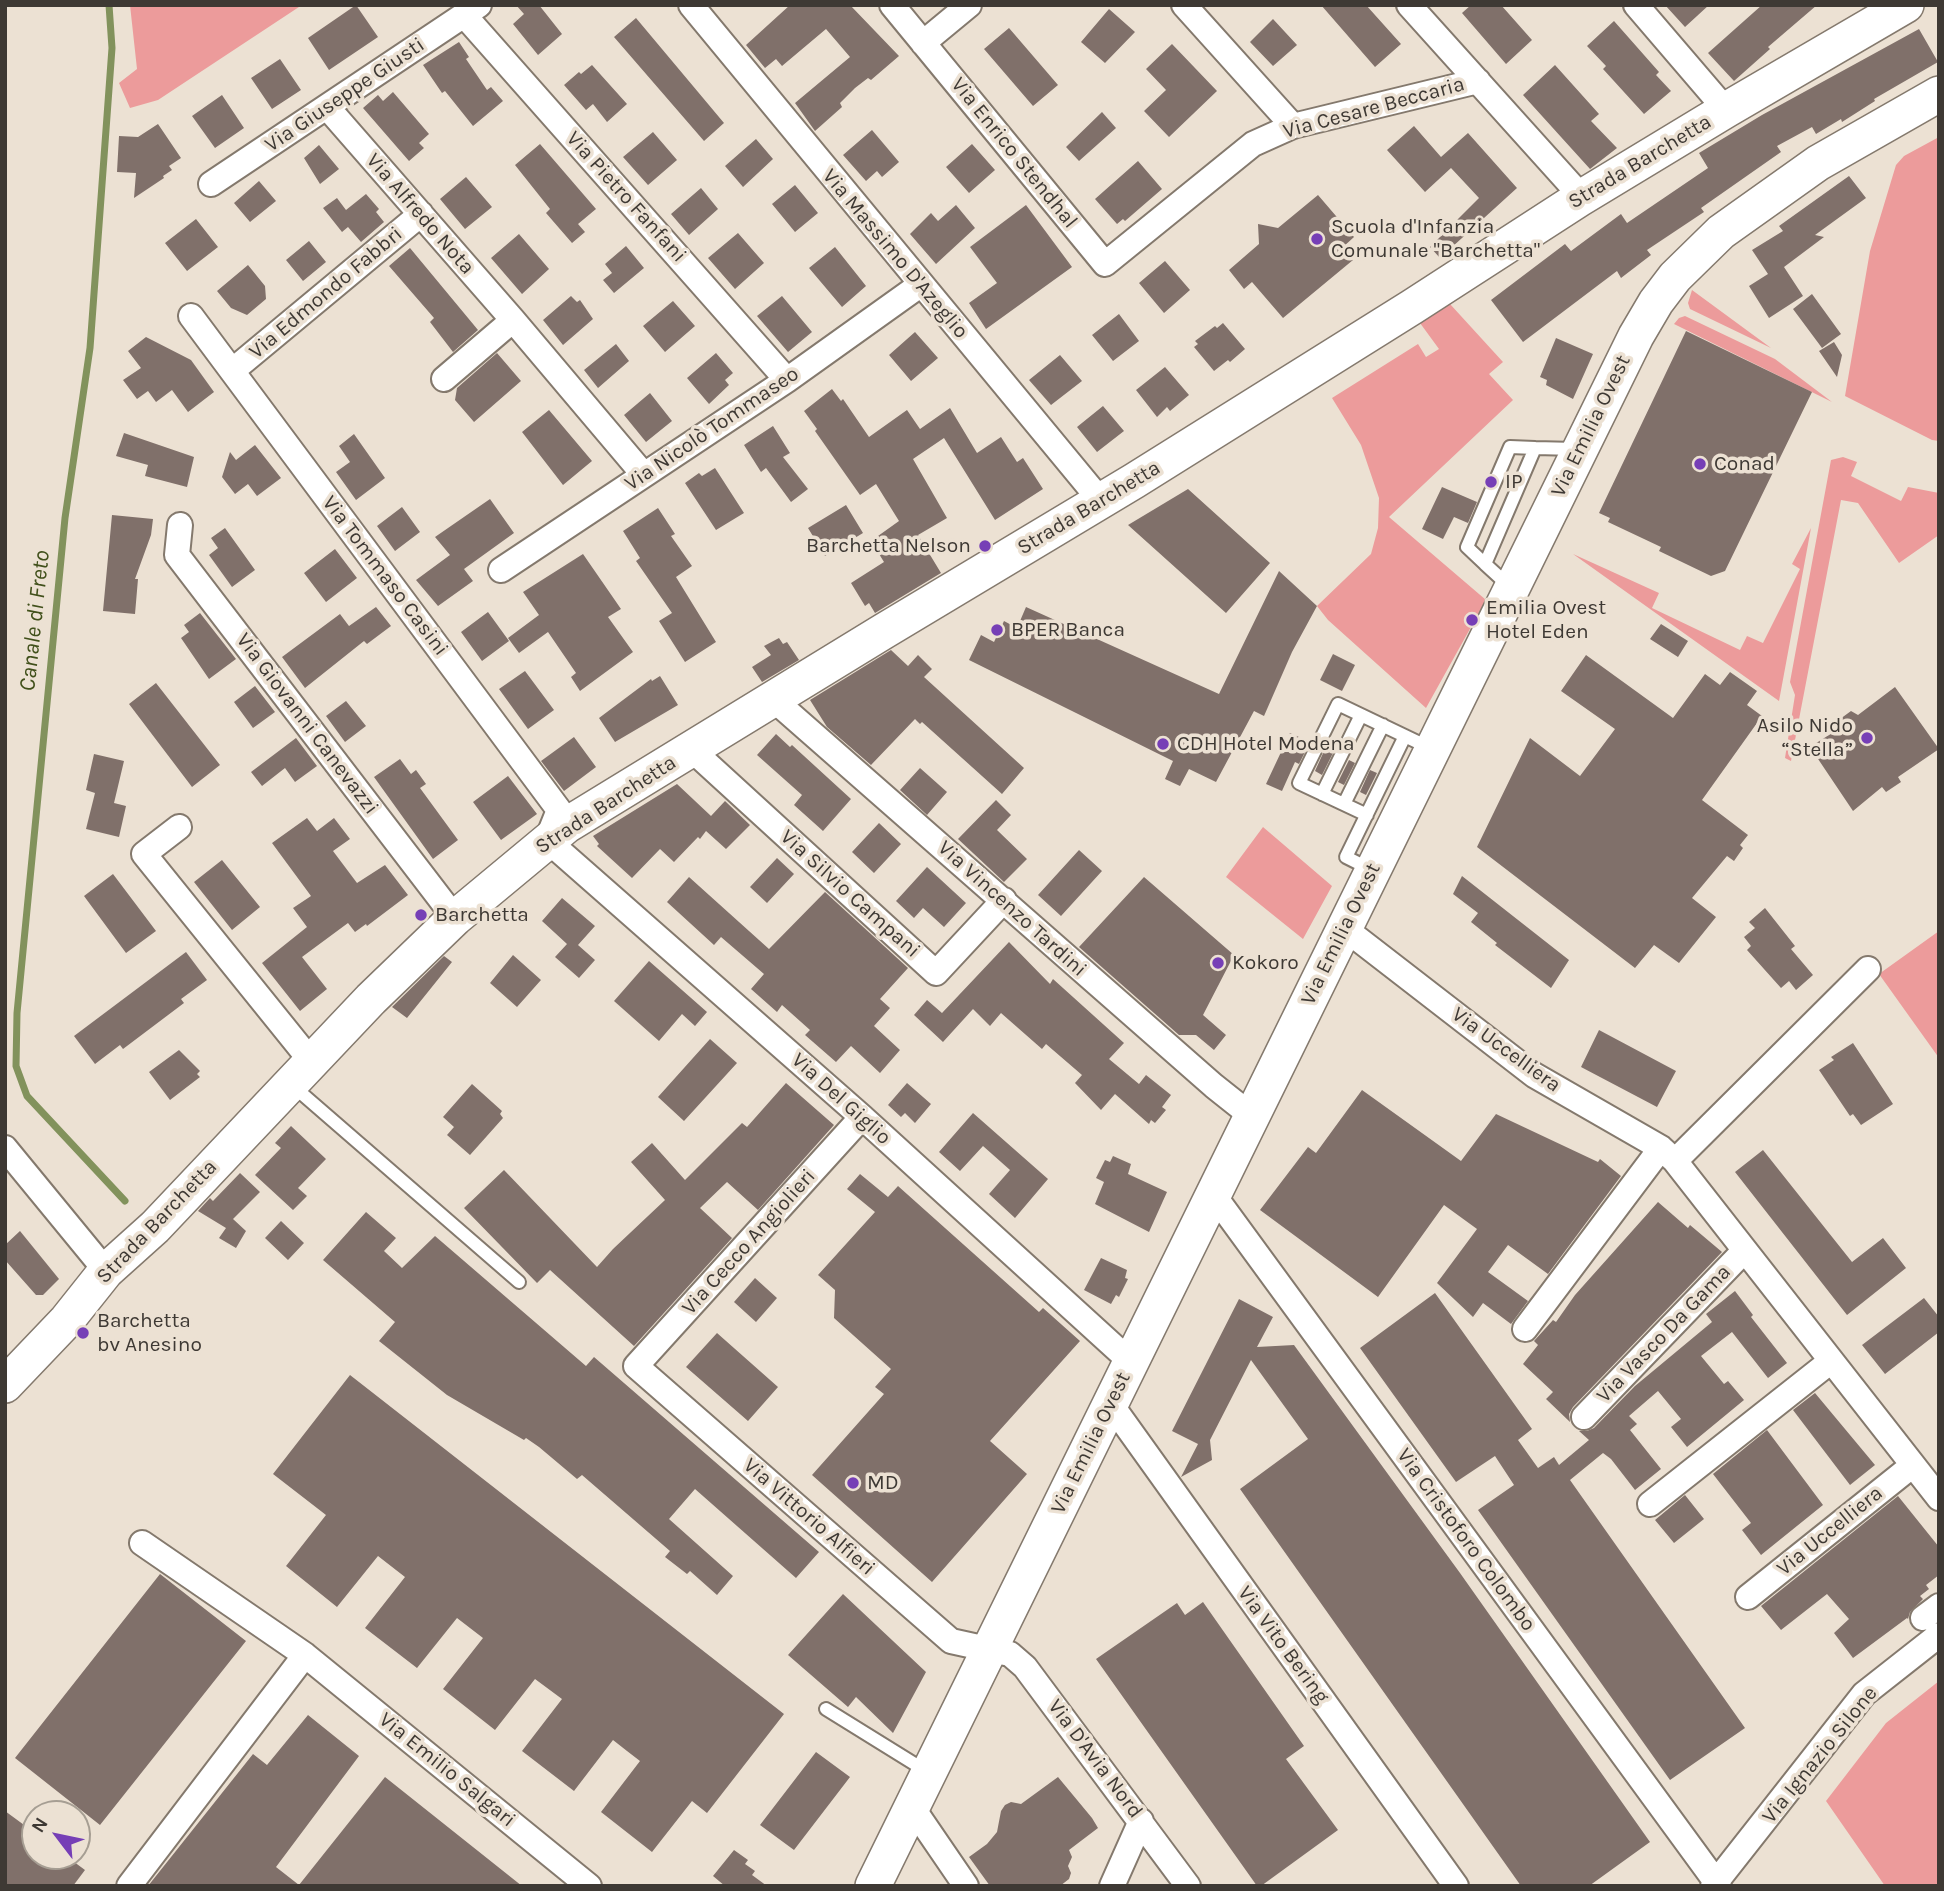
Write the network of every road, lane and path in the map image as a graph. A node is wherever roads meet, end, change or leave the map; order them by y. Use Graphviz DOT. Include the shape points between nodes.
graph roads {
  1 [pos="691,5"];
  2 [pos="892,5"];
  3 [pos="969,5"];
  4 [pos="1184,5"];
  5 [pos="1409,5"];
  6 [pos="1636,5"];
  7 [pos="1906,5"];
  8 [pos="472,10"];
  9 [pos="923,43"];
  10 [pos="1478,80"];
  11 [pos="1939,94"];
  12 [pos="327,107"];
  13 [pos="1726,110"];
  14 [pos="1293,126"];
  15 [pos="211,184"];
  16 [pos="1579,199"];
  17 [pos="421,215"];
  18 [pos="1105,264"];
  19 [pos="920,285"];
  20 [pos="191,316"];
  21 [pos="513,320"];
  22 [pos="232,371"];
  23 [pos="444,379"];
  24 [pos="787,380"];
  25 [pos="1535,448"];
  26 [pos="1580,449"];
  27 [pos="644,475"];
  28 [pos="1101,501"];
  29 [pos="180,525"];
  30 [pos="1485,564"];
  31 [pos="501,570"];
  32 [pos="1512,589"];
  33 [pos="773,699"];
  34 [pos="1361,715"];
  35 [pos="1383,725"];
  36 [pos="1419,743"];
  37 [pos="691,749"];
  38 [pos="1322,794"];
  39 [pos="1344,804"];
  40 [pos="1367,816"];
  41 [pos="179,827"];
  42 [pos="547,840"];
  43 [pos="1373,870"];
  44 [pos="1004,900"];
  45 [pos="455,918"];
  46 [pos="1345,928"];
  47 [pos="1868,969"];
  48 [pos="300,1072"];
  49 [pos="862,1117"];
  50 [pos="1253,1117"];
  51 [pos="5,1148"];
  52 [pos="1668,1155"];
  53 [pos="1213,1194"];
  54 [pos="1744,1251"];
  55 [pos="106,1272"];
  56 [pos="519,1282"];
  57 [pos="1525,1329"];
  58 [pos="1831,1361"];
  59 [pos="1131,1362"];
  60 [pos="636,1366"];
  61 [pos="5,1385"];
  62 [pos="1111,1403"];
  63 [pos="1584,1417"];
  64 [pos="1913,1465"];
  65 [pos="1939,1498"];
  66 [pos="1650,1504"];
  67 [pos="142,1543"];
  68 [pos="1748,1597"];
  69 [pos="1934,1620"];
  70 [pos="989,1650"];
  71 [pos="305,1655"];
  72 [pos="826,1709"];
  73 [pos="929,1773"];
  74 [pos="912,1807"];
  75 [pos="1141,1821"];
  76 [pos="1716,1885"];
  77 [pos="129,1886"];
  78 [pos="589,1886"];
  79 [pos="873,1886"];
  80 [pos="966,1886"];
  81 [pos="1112,1886"];
  82 [pos="1188,1886"];
  83 [pos="1456,1886"];
  1 -- 19 [label="street, Via Massimo D'Azeglio"];
  2 -- 9 [label="street, Via Enrico Stendhal"];
  3 -- 9 [label="street"];
  4 -- 14 [label="street"];
  5 -- 10 [label="street"];
  6 -- 13 [label="street"];
  7 -- 13 [label="street, Strada Barchetta"];
  8 -- 12 [label="street, Via Giuseppe Giusti"];
  8 -- 24 [label="street, Via Pietro Fanfani"];
  9 -- 18 [label="street, Via Enrico Stendhal"];
  10 -- 14 [label="street, Via Cesare Beccaria"];
  10 -- 16 [label="street"];
  11 -- 26 [label="street, Via Emilia Ovest" via="1818,163 1699,252 1656,302 1636,335"];
  12 -- 15 [label="street, Via Giuseppe Giusti"];
  12 -- 17 [label="street, Via Alfredo Nota"];
  13 -- 16 [label="street, Strada Barchetta"];
  14 -- 18 [label="street, Via Cesare Beccaria" via="1253,144"];
  16 -- 28 [label="street, Strada Barchetta"];
  17 -- 21 [label="street, Via Alfredo Nota"];
  17 -- 22 [label="street, Via Edmondo Fabbri"];
  19 -- 24 [label="street, Via Nicolò Tommaseo"];
  19 -- 28 [label="street, Via Massimo D'Azeglio"];
  20 -- 22 [label="street, Via Tommaso Casini"];
  21 -- 23 [label="street"];
  21 -- 27 [label="street, Via Alfredo Nota"];
  22 -- 42 [label="street, Via Tommaso Casini" via="559,810"];
  24 -- 27 [label="street, Via Nicolò Tommaseo"];
  25 -- 26 [label="lane"];
  25 -- 30 [label="lane"];
  25 -- 30 [label="lane" via="1510,447 1467,547"];
  26 -- 32 [label="street, Via Emilia Ovest"];
  27 -- 31 [label="street, Via Nicolò Tommaseo"];
  28 -- 33 [label="street, Strada Barchetta"];
  29 -- 45 [label="street, Via Giovanni Canevazzi" via="177,555"];
  30 -- 32 [label="lane"];
  32 -- 36 [label="street, Via Emilia Ovest"];
  33 -- 37 [label="street, Strada Barchetta"];
  33 -- 44 [label="street, Via Vincenzo Tardini"];
  34 -- 35 [label="lane"];
  34 -- 38 [label="lane"];
  34 -- 38 [label="lane" via="1338,704 1299,783"];
  35 -- 36 [label="lane"];
  35 -- 39 [label="lane"];
  36 -- 40 [label="lane"];
  36 -- 43 [label="street, Via Emilia Ovest"];
  37 -- 42 [label="street, Strada Barchetta"];
  37 -- 44 [label="street, Via Silvio Campani" via="936,972"];
  38 -- 39 [label="lane"];
  39 -- 40 [label="lane"];
  40 -- 43 [label="lane" via="1346,857"];
  41 -- 48 [label="street" via="144,854"];
  42 -- 45 [label="street, Strada Barchetta"];
  42 -- 49 [label="street, Via Del Giglio"];
  43 -- 46 [label="street, Via Emilia Ovest"];
  44 -- 50 [label="street, Via Vincenzo Tardini"];
  45 -- 48 [label="street, Strada Barchetta"];
  46 -- 50 [label="street, Via Emilia Ovest"];
  46 -- 52 [label="street, Via Uccelliera" via="1534,1075"];
  47 -- 52 [label="street"];
  48 -- 55 [label="street, Strada Barchetta" via="155,1227"];
  48 -- 56 [label="lane"];
  49 -- 59 [label="street, Via Del Giglio"];
  49 -- 60 [label="street, Via Cecco Angiolieri"];
  50 -- 53 [label="street, Via Emilia Ovest"];
  51 -- 55 [label="street"];
  52 -- 54 [label="street, Via Uccelliera"];
  52 -- 57 [label="street"];
  53 -- 59 [label="street, Via Emilia Ovest"];
  53 -- 76 [label="street, Via Cristoforo Colombo"];
  54 -- 58 [label="street, Via Uccelliera"];
  54 -- 63 [label="street, Via Vasco Da Gama"];
  55 -- 61 [label="street, Strada Barchetta"];
  58 -- 64 [label="street, Via Uccelliera"];
  58 -- 66 [label="street"];
  59 -- 62 [label="street, Via Emilia Ovest"];
  60 -- 70 [label="street, Via Vittorio Alfieri" via="951,1641"];
  62 -- 70 [label="street, Via Emilia Ovest"];
  62 -- 83 [label="street, Via Vito Bering"];
  64 -- 65 [label="street, Via Uccelliera"];
  64 -- 68 [label="street, Via Uccelliera"];
  67 -- 71 [label="street, Via Emilio Salgari"];
  69 -- 76 [label="street, Via Ignazio Silone" via="1864,1694"];
  70 -- 73 [label="street, Via Emilia Ovest"];
  70 -- 75 [label="street, Via D'Avia Nord" via="1010,1654 1025,1667"];
  71 -- 77 [label="street"];
  71 -- 78 [label="street, Via Emilio Salgari"];
  72 -- 73 [label="lane"];
  73 -- 74 [label="street, Via Emilia Ovest"];
  74 -- 79 [label="street, Via Emilia Ovest"];
  74 -- 80 [label="street"];
  75 -- 81 [label="street"];
  75 -- 82 [label="street, Via D'Avia Nord"];
}
